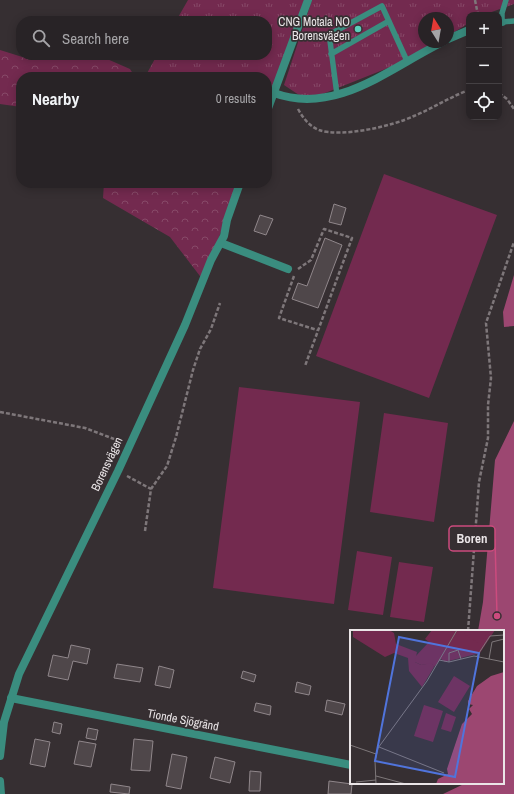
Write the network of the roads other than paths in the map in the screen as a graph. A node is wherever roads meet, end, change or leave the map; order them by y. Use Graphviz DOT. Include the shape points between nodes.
graph roads {
  1 [pos="308,0"];
  2 [pos="506,0"];
  3 [pos="502,13"];
  4 [pos="389,21"];
  5 [pos="514,21"];
  6 [pos="502,22"];
  7 [pos="466,31"];
  8 [pos="454,36"];
  9 [pos="432,48"];
  10 [pos="331,54"];
  11 [pos="407,61"];
  12 [pos="274,93"];
  13 [pos="337,95"];
  14 [pos="272,98"];
  15 [pos="238,188"];
  16 [pos="220,243"];
  17 [pos="288,269"];
  18 [pos="11,698"];
  19 [pos="0,749"];
  20 [pos="0,756"];
  21 [pos="350,765"];
  22 [pos="0,781"];
  23 [pos="1,794"];
  1 -- 12 [label="street"];
  2 -- 3 [label="lane"];
  4 -- 10 [label="lane"];
  4 -- 10 [label="lane" via="382,6 334,32 330,41"];
  4 -- 11 [label="lane"];
  5 -- 6 [label="lane"];
  7 -- 8 [label="street"];
  9 -- 11 [label="street"];
  10 -- 13 [label="lane"];
  11 -- 13 [label="street" via="370,82"];
  12 -- 13 [label="street" via="294,99"];
  12 -- 14 [label="street"];
  15 -- 16 [label="street, Borensvägen"];
  16 -- 17 [label="street"];
  16 -- 18 [label="street, Borensvägen" via="118,471 32,646"];
  18 -- 19 [label="street, Borensvägen"];
  18 -- 21 [label="street, Tionde Sjögränd"];
  19 -- 20 [label="street, Borensvägen"];
  22 -- 23 [label="street"];
}
